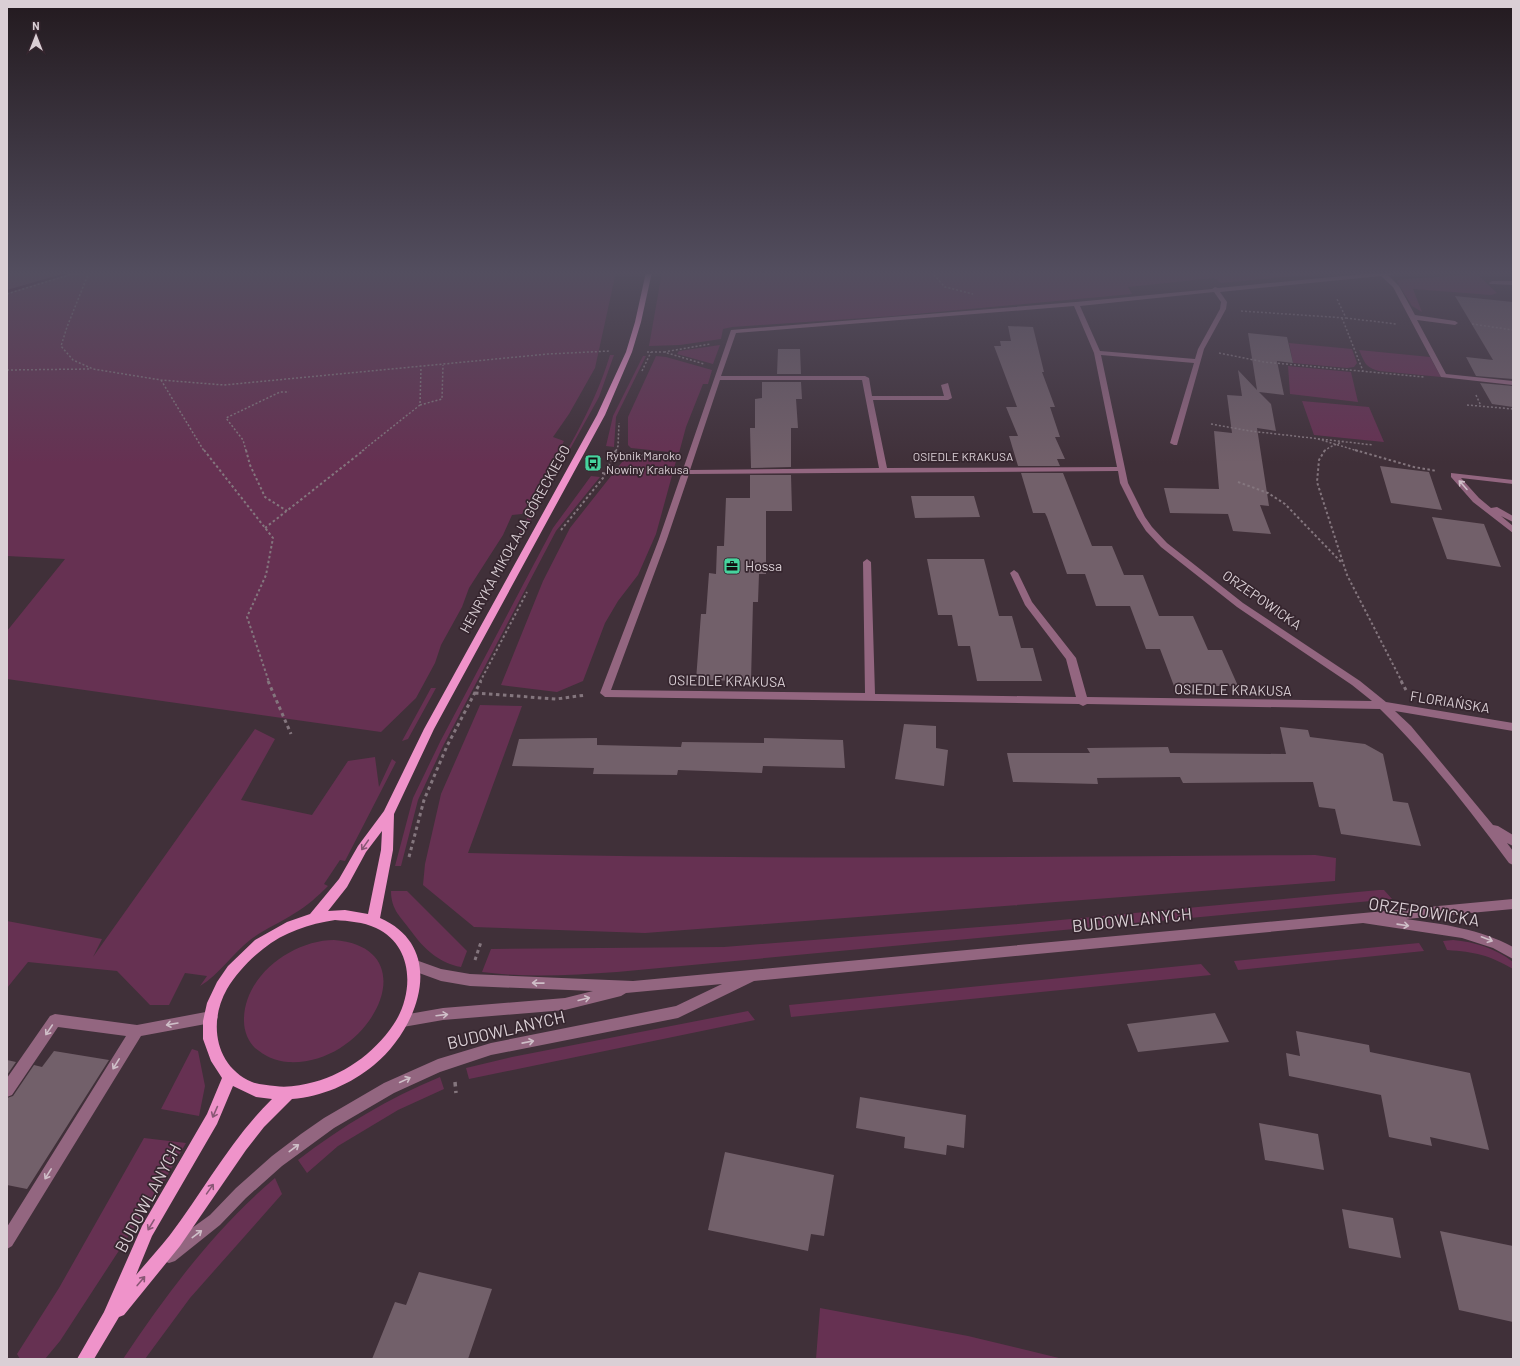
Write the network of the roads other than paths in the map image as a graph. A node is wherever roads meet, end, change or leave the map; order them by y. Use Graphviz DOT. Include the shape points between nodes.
graph roads {
  1 [pos="634,336"];
  2 [pos="732,336"];
  3 [pos="1089,336"];
  4 [pos="1209,336"];
  5 [pos="1422,336"];
  6 [pos="1097,354"];
  7 [pos="1197,361"];
  8 [pos="717,378"];
  9 [pos="1513,383"];
  10 [pos="945,385"];
  11 [pos="868,398"];
  12 [pos="1174,443"];
  13 [pos="1120,469"];
  14 [pos="884,471"];
  15 [pos="685,472"];
  16 [pos="1513,482"];
  17 [pos="1476,500"];
  18 [pos="1513,519"];
  19 [pos="1513,530"];
  20 [pos="867,562"];
  21 [pos="1014,573"];
  22 [pos="870,698"];
  23 [pos="1083,702"];
  24 [pos="1383,705"];
  25 [pos="1513,727"];
  26 [pos="388,814"];
  27 [pos="1488,825"];
  28 [pos="1513,841"];
  29 [pos="1513,860"];
  30 [pos="1513,904"];
  31 [pos="1351,918"];
  32 [pos="314,919"];
  33 [pos="373,921"];
  34 [pos="1513,953"];
  35 [pos="413,965"];
  36 [pos="754,975"];
  37 [pos="633,987"];
  38 [pos="211,1017"];
  39 [pos="403,1021"];
  40 [pos="137,1030"];
  41 [pos="230,1076"];
  42 [pos="7,1090"];
  43 [pos="287,1094"];
  44 [pos="7,1240"];
  45 [pos="154,1266"];
  46 [pos="110,1318"];
  47 [pos="85,1359"];
  1 -- 26 [label="main road, HENRYKA MIKOŁAJA GÓRECKIEGO" via="611,395 426,735"];
  2 -- 8 [label="street"];
  3 -- 6 [label="street, ORZEPOWICKA"];
  4 -- 7 [label="street"];
  5 -- 9 [label="street" via="1443,376"];
  6 -- 7 [label="street"];
  6 -- 13 [label="street, ORZEPOWICKA"];
  7 -- 12 [label="street"];
  8 -- 11 [label="street" via="865,378"];
  8 -- 15 [label="street"];
  10 -- 11 [label="street" via="948,398"];
  11 -- 14 [label="street"];
  13 -- 14 [label="street, OSIEDLE KRAKUSA"];
  13 -- 24 [label="street, ORZEPOWICKA" via="1141,517 1164,545 1240,605 1356,683"];
  14 -- 15 [label="street, OSIEDLE KRAKUSA"];
  15 -- 22 [label="street, OSIEDLE KRAKUSA" via="663,539 605,693"];
  17 -- 16 [label="street, one-way" via="1454,474"];
  17 -- 18 [label="street"];
  17 -- 19 [label="street"];
  20 -- 22 [label="street"];
  21 -- 23 [label="street" via="1028,602 1071,658"];
  22 -- 23 [label="street, OSIEDLE KRAKUSA"];
  23 -- 24 [label="street, OSIEDLE KRAKUSA"];
  24 -- 25 [label="street, FLORIAŃSKA"];
  24 -- 27 [label="street, ORZEPOWICKA"];
  26 -- 32 [label="main road, HENRYKA MIKOŁAJA GÓRECKIEGO, one-way" via="362,849 343,883"];
  26 -- 33 [label="main road, HENRYKA MIKOŁAJA GÓRECKIEGO" via="387,850"];
  27 -- 28 [label="street, ORZEPOWICKA"];
  27 -- 29 [label="street, ORZEPOWICKA"];
  30 -- 31 [label="street, BUDOWLANYCH"];
  31 -- 34 [label="street, ORZEPOWICKA, one-way" via="1476,936 1499,944"];
  31 -- 36 [label="street, BUDOWLANYCH"];
  32 -- 33 [label="main road" via="345,915"];
  32 -- 38 [label="main road" via="279,932 247,954 218,994"];
  33 -- 35 [label="main road" via="397,935 407,949"];
  37 -- 35 [label="street, BUDOWLANYCH, one-way" via="470,980 442,975"];
  35 -- 39 [label="main road" via="414,986"];
  36 -- 37 [label="street, BUDOWLANYCH"];
  45 -- 36 [label="street, BUDOWLANYCH, one-way" via="215,1220 241,1193 306,1139 351,1109 389,1088 438,1066 491,1049 678,1012"];
  39 -- 37 [label="street, one-way" via="443,1014 565,1004"];
  38 -- 40 [label="street, one-way"];
  38 -- 41 [label="main road" via="212,1049"];
  39 -- 43 [label="main road" via="388,1043 355,1071 328,1085"];
  40 -- 42 [label="street, one-way" via="55,1020"];
  40 -- 44 [label="street, one-way"];
  41 -- 43 [label="main road" via="249,1088 273,1094"];
  41 -- 46 [label="main road, BUDOWLANYCH, one-way" via="204,1134 147,1231"];
  45 -- 43 [label="main road, one-way" via="241,1145 259,1122"];
  46 -- 45 [label="main road, one-way"];
  46 -- 47 [label="main road, BUDOWLANYCH"];
}
